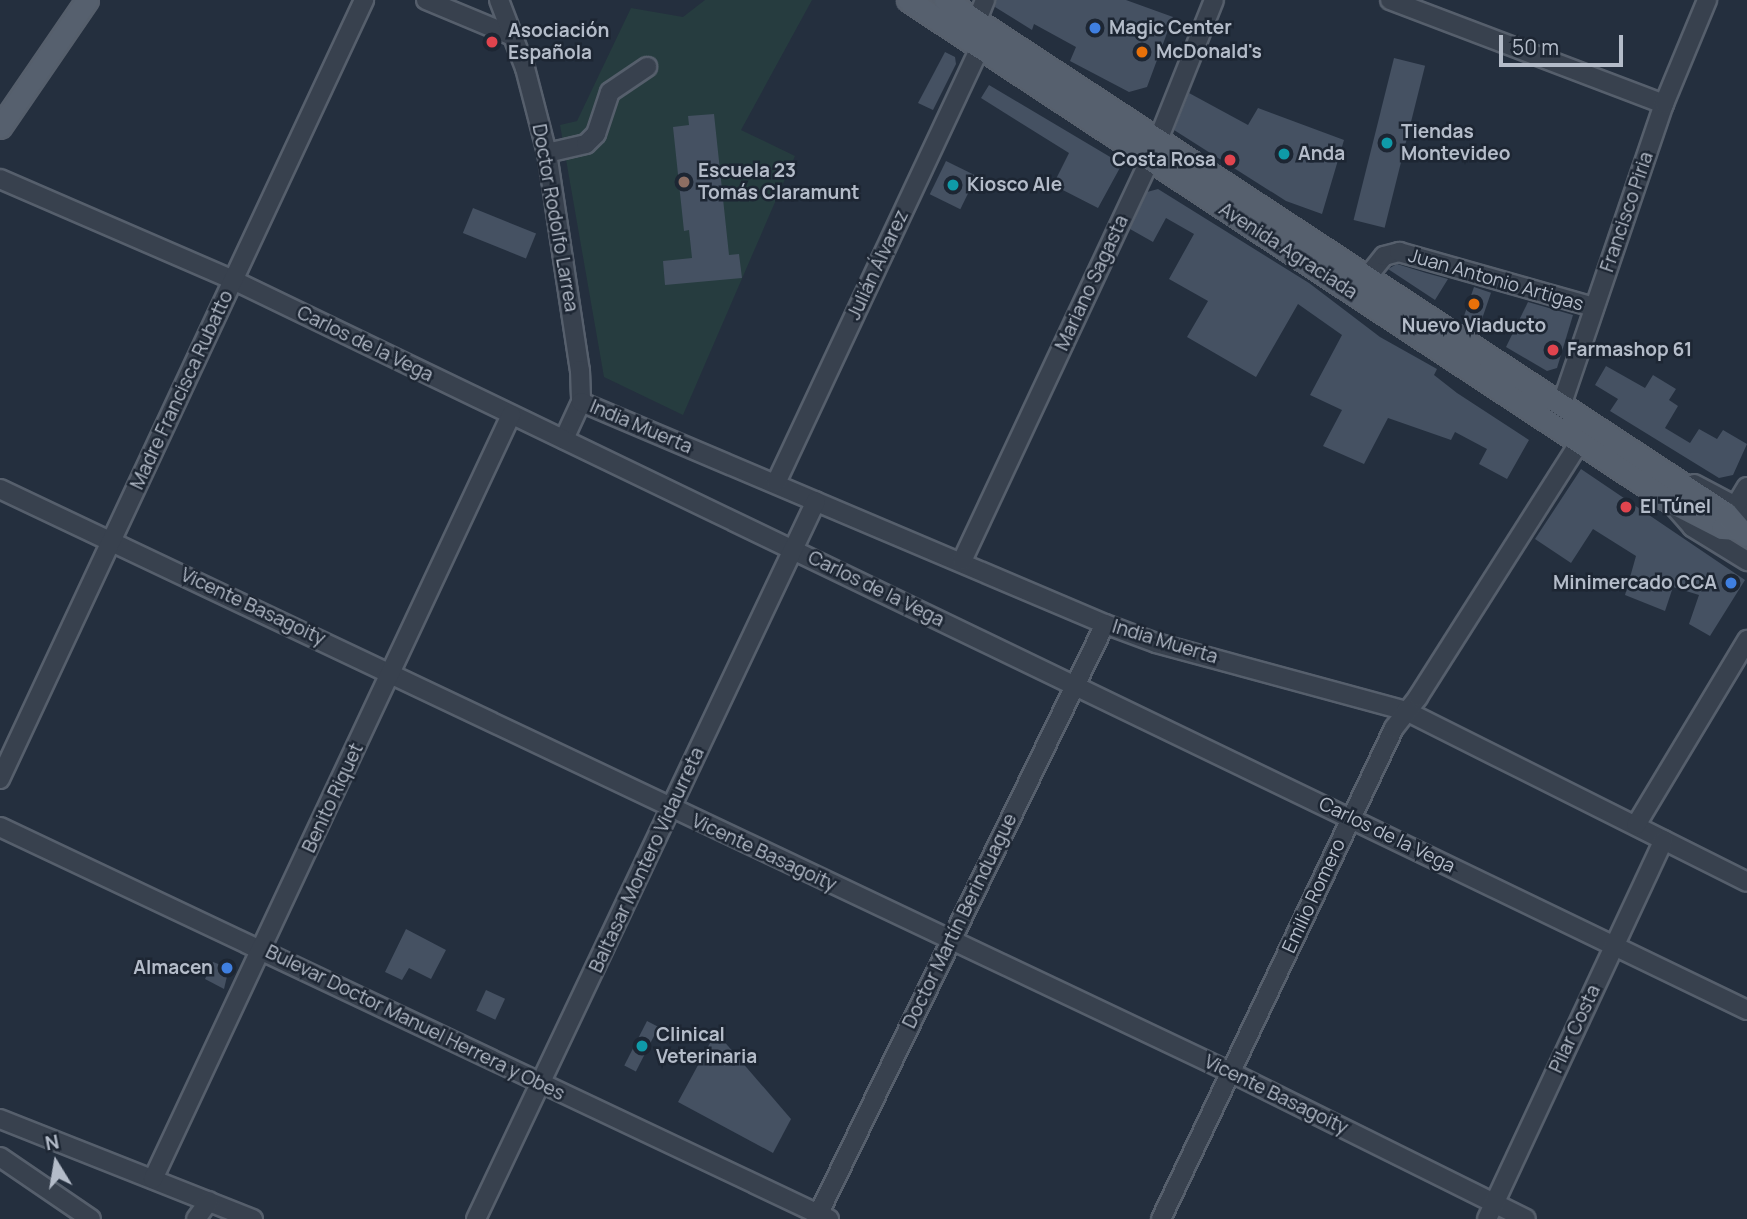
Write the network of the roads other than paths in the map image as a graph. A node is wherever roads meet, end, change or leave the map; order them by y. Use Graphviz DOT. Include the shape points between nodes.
graph roads {
  1 [pos="87,0"];
  2 [pos="364,0"];
  3 [pos="426,0"];
  4 [pos="499,0"];
  5 [pos="908,0"];
  6 [pos="946,0"];
  7 [pos="1214,0"];
  8 [pos="1390,0"];
  9 [pos="1707,0"];
  10 [pos="981,10"];
  11 [pos="515,37"];
  12 [pos="980,47"];
  13 [pos="647,67"];
  14 [pos="1664,104"];
  15 [pos="0,127"];
  16 [pos="1157,140"];
  17 [pos="547,153"];
  18 [pos="1150,160"];
  19 [pos="0,179"];
  20 [pos="1367,277"];
  21 [pos="233,280"];
  22 [pos="1594,307"];
  23 [pos="581,401"];
  24 [pos="511,415"];
  25 [pos="1557,417"];
  26 [pos="564,439"];
  27 [pos="1579,443"];
  28 [pos="776,483"];
  29 [pos="1747,487"];
  30 [pos="0,489"];
  31 [pos="816,501"];
  32 [pos="1669,501"];
  33 [pos="1742,520"];
  34 [pos="111,541"];
  35 [pos="794,550"];
  36 [pos="962,561"];
  37 [pos="1747,561"];
  38 [pos="1105,624"];
  39 [pos="1747,640"];
  40 [pos="392,673"];
  41 [pos="1075,685"];
  42 [pos="1406,711"];
  43 [pos="0,779"];
  44 [pos="671,810"];
  45 [pos="1350,817"];
  46 [pos="1636,825"];
  47 [pos="0,827"];
  48 [pos="1664,839"];
  49 [pos="1747,882"];
  50 [pos="951,942"];
  51 [pos="1615,945"];
  52 [pos="262,948"];
  53 [pos="1747,1010"];
  54 [pos="1232,1073"];
  55 [pos="541,1084"];
  56 [pos="0,1119"];
  57 [pos="0,1157"];
  58 [pos="153,1179"];
  59 [pos="209,1201"];
  60 [pos="1490,1211"];
  61 [pos="821,1217"];
  62 [pos="91,1219"];
  63 [pos="197,1219"];
  64 [pos="253,1219"];
  65 [pos="476,1219"];
  66 [pos="1161,1219"];
  67 [pos="1526,1219"];
  1 -- 15 [label="main road"];
  2 -- 21 [label="street, Madre Francisca Rubatto"];
  3 -- 11 [label="street"];
  4 -- 11 [label="street, Doctor Rodolfo Larrea"];
  5 -- 12 [label="main road, Avenida Agraciada"];
  6 -- 10 [label="main road, Avenida Agraciada"];
  7 -- 16 [label="street, Mariano Sagasta"];
  8 -- 14 [label="street"];
  9 -- 14 [label="street, Francisco Piria"];
  10 -- 16 [label="main road, Avenida Agraciada"];
  11 -- 17 [label="street, Doctor Rodolfo Larrea"];
  12 -- 18 [label="main road, Avenida Agraciada"];
  12 -- 28 [label="street, Julián Álvarez"];
  13 -- 17 [label="street" via="610,92 596,134 586,144"];
  14 -- 22 [label="street, Francisco Piria"];
  16 -- 18 [label="street, Mariano Sagasta"];
  16 -- 20 [label="main road, Avenida Agraciada"];
  17 -- 23 [label="street, Doctor Rodolfo Larrea"];
  18 -- 25 [label="main road, Avenida Agraciada"];
  18 -- 36 [label="street, Mariano Sagasta"];
  19 -- 21 [label="street, Carlos de la Vega"];
  20 -- 22 [label="street, Juan Antonio Artigas" via="1384,256 1399,253"];
  20 -- 25 [label="main road, Avenida Agraciada"];
  21 -- 24 [label="street, Carlos de la Vega"];
  21 -- 34 [label="street, Madre Francisca Rubatto"];
  22 -- 25 [label="street, Francisco Piria"];
  23 -- 26 [label="street, Doctor Rodolfo Larrea"];
  23 -- 28 [label="street, India Muerta"];
  24 -- 26 [label="street, Carlos de la Vega"];
  24 -- 40 [label="street, Benito Riquet"];
  25 -- 27 [label="main road, Avenida Agraciada"];
  25 -- 33 [label="main road, Avenida Agraciada"];
  26 -- 35 [label="street, Carlos de la Vega"];
  27 -- 32 [label="main road, Avenida Agraciada"];
  27 -- 42 [label="street, Emilio Romero"];
  28 -- 31 [label="street, India Muerta"];
  29 -- 33 [label="street"];
  30 -- 34 [label="street, Vicente Basagoity"];
  31 -- 35 [label="street, Baltasar Montero Vidaurreta"];
  31 -- 36 [label="street, India Muerta"];
  32 -- 33 [label="main road, Avenida Agraciada" via="1722,528"];
  32 -- 37 [label="street, Avenida Agraciada" via="1692,527"];
  34 -- 40 [label="street, Vicente Basagoity"];
  34 -- 43 [label="street, Madre Francisca Rubatto"];
  35 -- 41 [label="street, Carlos de la Vega"];
  35 -- 44 [label="street, Baltasar Montero Vidaurreta"];
  36 -- 38 [label="street, India Muerta"];
  38 -- 41 [label="street, Doctor Martín Berinduague"];
  38 -- 42 [label="street, India Muerta" via="1156,643"];
  39 -- 46 [label="street"];
  40 -- 44 [label="street, Vicente Basagoity"];
  40 -- 52 [label="street, Benito Riquet"];
  41 -- 45 [label="street, Carlos de la Vega"];
  41 -- 50 [label="street, Doctor Martín Berinduague"];
  42 -- 45 [label="street, Emilio Romero"];
  42 -- 46 [label="street, India Muerta"];
  44 -- 50 [label="street, Vicente Basagoity"];
  44 -- 55 [label="street, Baltasar Montero Vidaurreta"];
  45 -- 51 [label="street, Carlos de la Vega"];
  45 -- 54 [label="street, Emilio Romero"];
  46 -- 48 [label="street, India Muerta"];
  47 -- 52 [label="street, Bulevar Doctor Manuel Herrera y Obes"];
  48 -- 49 [label="street, India Muerta"];
  48 -- 51 [label="street, Pilar Costa"];
  50 -- 54 [label="street, Vicente Basagoity"];
  50 -- 61 [label="street, Doctor Martín Berinduague"];
  51 -- 53 [label="street, Carlos de la Vega"];
  51 -- 60 [label="street, Pilar Costa"];
  52 -- 55 [label="street, Bulevar Doctor Manuel Herrera y Obes"];
  52 -- 58 [label="street, Benito Riquet"];
  54 -- 60 [label="street, Vicente Basagoity"];
  54 -- 66 [label="street, Emilio Romero"];
  55 -- 61 [label="street, Bulevar Doctor Manuel Herrera y Obes"];
  55 -- 65 [label="street, Baltasar Montero Vidaurreta"];
  56 -- 58 [label="street"];
  57 -- 62 [label="street"];
  58 -- 59 [label="street"];
  59 -- 63 [label="street"];
  59 -- 64 [label="street"];
  60 -- 67 [label="street, Vicente Basagoity"];
}
